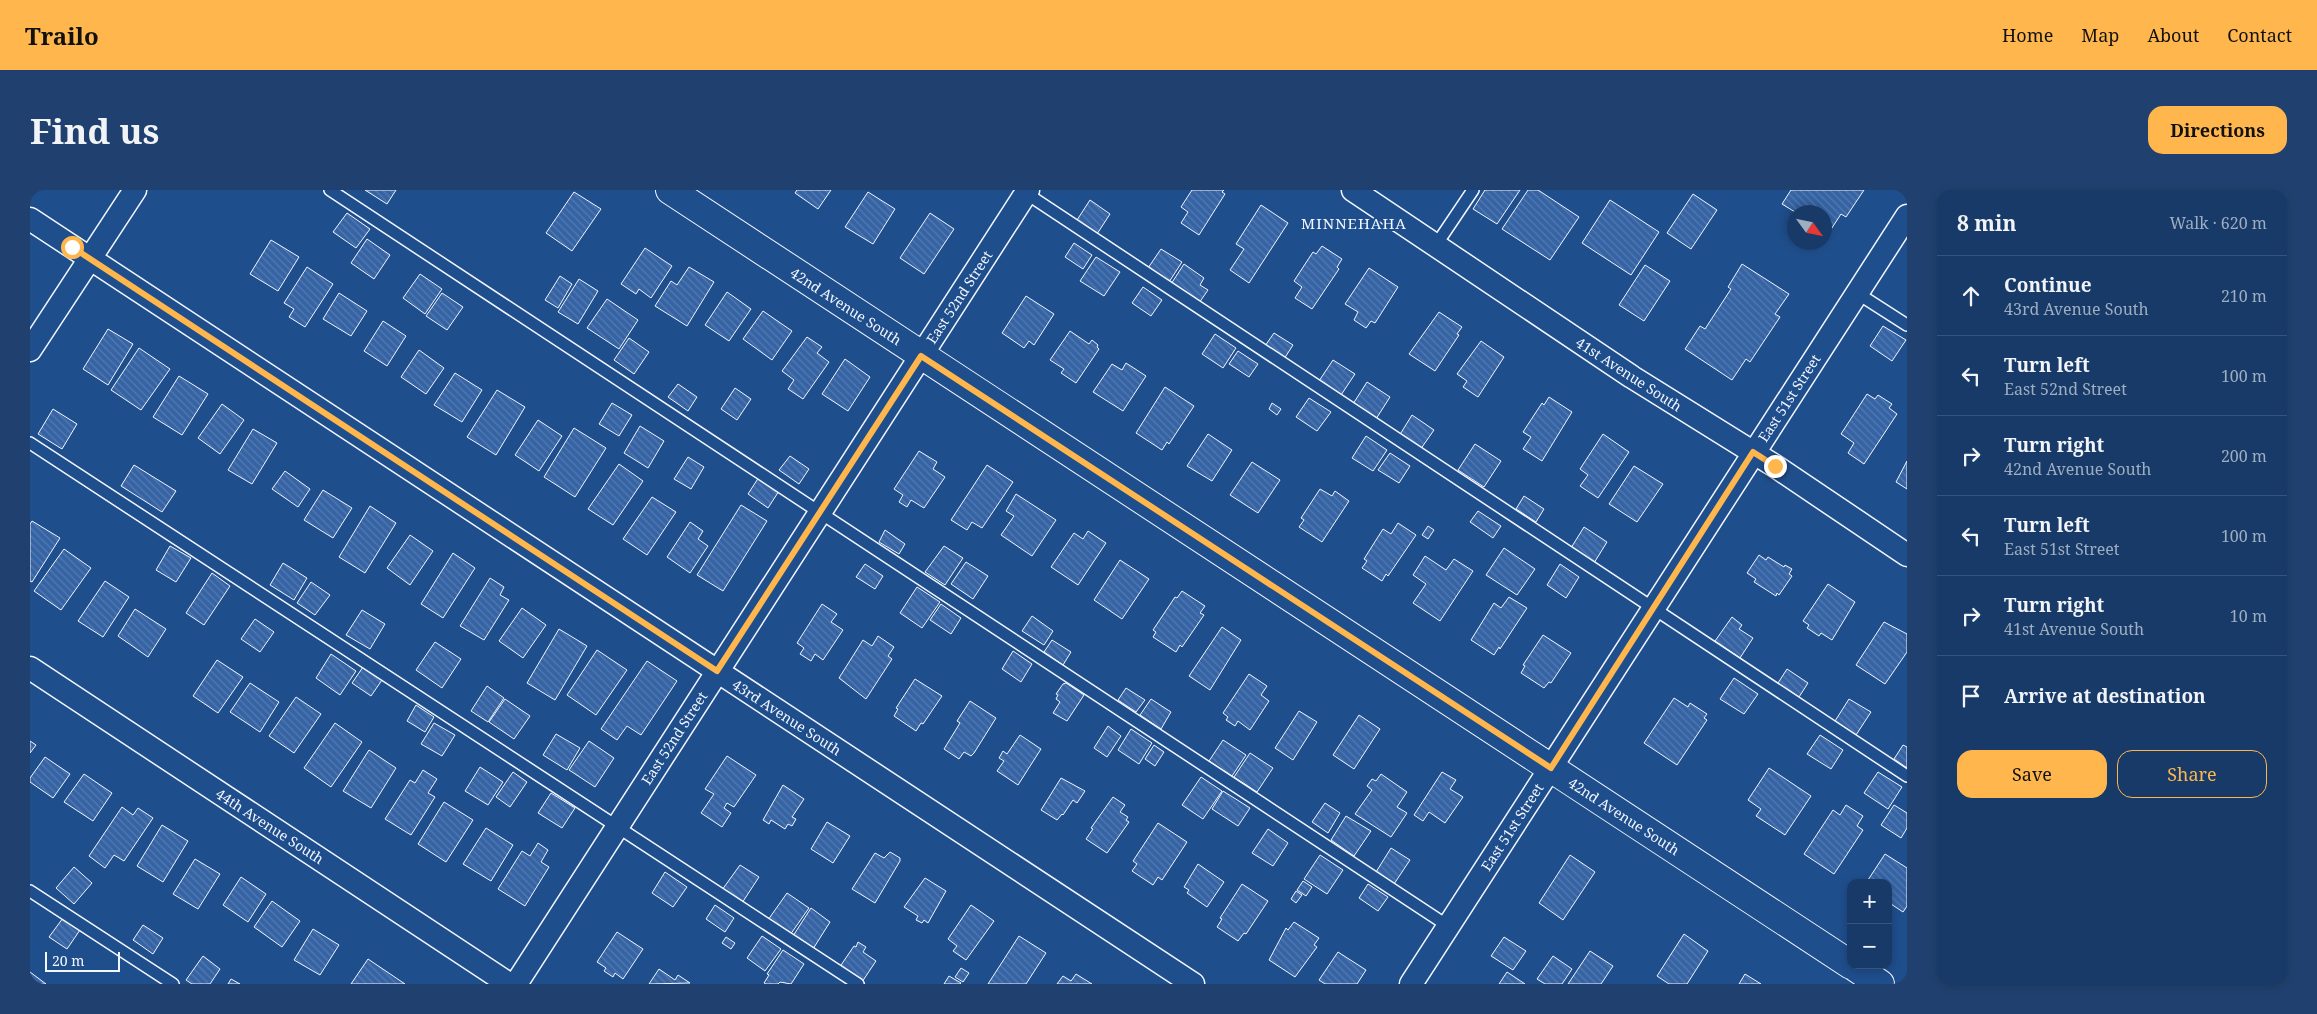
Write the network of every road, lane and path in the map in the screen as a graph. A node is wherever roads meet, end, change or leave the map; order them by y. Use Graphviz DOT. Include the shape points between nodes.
graph roads {
  1 [pos="135,190"];
  2 [pos="330,190"];
  3 [pos="670,190"];
  4 [pos="1353,190"];
  5 [pos="1473,190"];
  6 [pos="1024,191"];
  7 [pos="1907,216"];
  8 [pos="30,219"];
  9 [pos="1436,246"];
  10 [pos="90,259"];
  11 [pos="1857,293"];
  12 [pos="1907,325"];
  13 [pos="30,350"];
  14 [pos="921,356"];
  15 [pos="30,443"];
  16 [pos="1753,452"];
  17 [pos="819,513"];
  18 [pos="1907,555"];
  19 [pos="1653,608"];
  20 [pos="30,668"];
  21 [pos="717,671"];
  22 [pos="1551,768"];
  23 [pos="1907,776"];
  24 [pos="617,826"];
  25 [pos="30,891"];
  26 [pos="1448,926"];
  27 [pos="1847,962"];
  28 [pos="1857,969"];
  29 [pos="173,984"];
  30 [pos="510,984"];
  31 [pos="516,984"];
  32 [pos="858,984"];
  33 [pos="1192,984"];
  34 [pos="1411,984"];
  35 [pos="1880,984"];
  1 -- 10 [label="street"];
  2 -- 17 [label="lane"];
  3 -- 14 [label="street, 42nd Avenue South"];
  4 -- 9 [label="street, 41st Avenue South"];
  5 -- 9 [label="lane"];
  6 -- 14 [label="street, East 52nd Street"];
  6 -- 19 [label="lane"];
  7 -- 11 [label="street, East 51st Street"];
  8 -- 10 [label="street, 43rd Avenue South"];
  9 -- 16 [label="street, 41st Avenue South" via="1632,377"];
  10 -- 13 [label="street"];
  10 -- 21 [label="street, 43rd Avenue South"];
  11 -- 12 [label="lane"];
  11 -- 16 [label="street, East 51st Street"];
  14 -- 17 [label="street, East 52nd Street"];
  14 -- 22 [label="street, 42nd Avenue South"];
  15 -- 24 [label="lane"];
  16 -- 18 [label="street, 41st Avenue South"];
  16 -- 19 [label="street, East 51st Street"];
  17 -- 21 [label="street, East 52nd Street"];
  17 -- 26 [label="lane"];
  19 -- 22 [label="street, East 51st Street"];
  19 -- 23 [label="lane"];
  20 -- 30 [label="street, 44th Avenue South"];
  21 -- 24 [label="street, East 52nd Street"];
  21 -- 33 [label="street, 43rd Avenue South"];
  22 -- 26 [label="street, East 51st Street"];
  22 -- 27 [label="street, 42nd Avenue South"];
  24 -- 31 [label="street, East 52nd Street"];
  24 -- 32 [label="lane"];
  25 -- 29 [label="lane"];
  26 -- 34 [label="street, East 51st Street"];
  28 -- 35 [label="street, 42nd Avenue South"];
}
